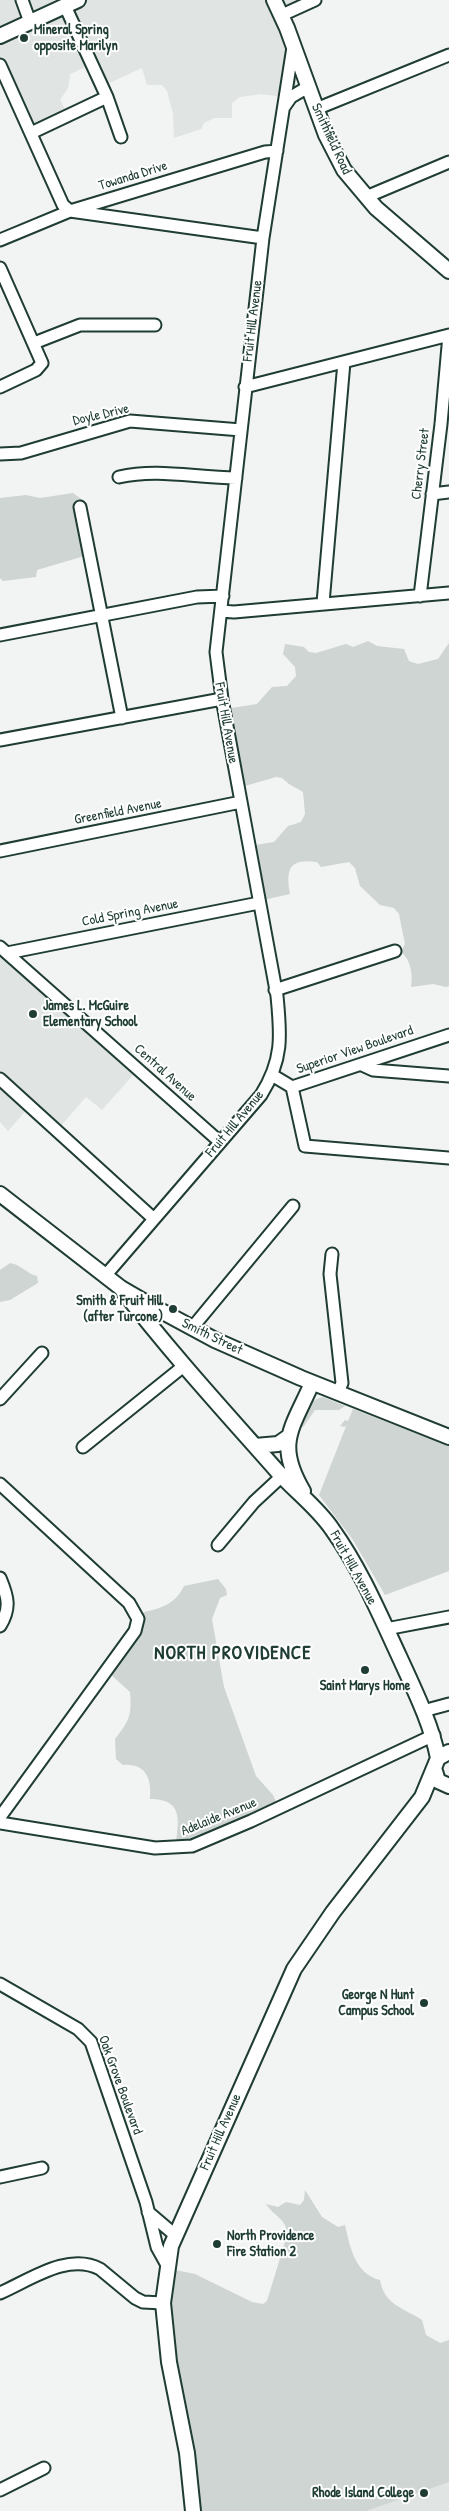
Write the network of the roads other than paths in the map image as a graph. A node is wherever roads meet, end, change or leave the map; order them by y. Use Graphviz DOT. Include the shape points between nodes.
graph roads {
  1 [pos="22,0"];
  2 [pos="78,0"];
  3 [pos="274,0"];
  4 [pos="315,0"];
  5 [pos="64,6"];
  6 [pos="282,15"];
  7 [pos="30,22"];
  8 [pos="0,36"];
  9 [pos="293,47"];
  10 [pos="449,55"];
  11 [pos="0,65"];
  12 [pos="308,87"];
  13 [pos="107,97"];
  14 [pos="284,109"];
  15 [pos="316,109"];
  16 [pos="31,133"];
  17 [pos="121,137"];
  18 [pos="277,151"];
  19 [pos="449,162"];
  20 [pos="366,197"];
  21 [pos="70,211"];
  22 [pos="263,238"];
  23 [pos="0,240"];
  24 [pos="0,268"];
  25 [pos="449,271"];
  26 [pos="155,325"];
  27 [pos="449,335"];
  28 [pos="34,343"];
  29 [pos="344,362"];
  30 [pos="245,386"];
  31 [pos="0,387"];
  32 [pos="241,430"];
  33 [pos="0,454"];
  34 [pos="119,477"];
  35 [pos="236,478"];
  36 [pos="449,492"];
  37 [pos="432,494"];
  38 [pos="80,507"];
  39 [pos="449,593"];
  40 [pos="223,596"];
  41 [pos="420,596"];
  42 [pos="323,603"];
  43 [pos="221,611"];
  44 [pos="103,615"];
  45 [pos="0,635"];
  46 [pos="222,699"];
  47 [pos="122,718"];
  48 [pos="0,740"];
  49 [pos="242,802"];
  50 [pos="0,851"];
  51 [pos="259,903"];
  52 [pos="3,950"];
  53 [pos="395,951"];
  54 [pos="276,990"];
  55 [pos="449,1034"];
  56 [pos="362,1065"];
  57 [pos="272,1075"];
  58 [pos="449,1076"];
  59 [pos="0,1079"];
  60 [pos="292,1087"];
  61 [pos="220,1142"];
  62 [pos="449,1158"];
  63 [pos="0,1194"];
  64 [pos="293,1206"];
  65 [pos="154,1219"];
  66 [pos="332,1254"];
  67 [pos="105,1276"];
  68 [pos="121,1288"];
  69 [pos="192,1328"];
  70 [pos="42,1353"];
  71 [pos="185,1365"];
  72 [pos="312,1383"];
  73 [pos="338,1393"];
  74 [pos="0,1399"];
  75 [pos="288,1437"];
  76 [pos="449,1437"];
  77 [pos="255,1446"];
  78 [pos="83,1447"];
  79 [pos="282,1476"];
  80 [pos="0,1484"];
  81 [pos="307,1499"];
  82 [pos="218,1545"];
  83 [pos="0,1578"];
  84 [pos="449,1617"];
  85 [pos="2,1623"];
  86 [pos="386,1629"];
  87 [pos="449,1704"];
  88 [pos="423,1711"];
  89 [pos="434,1734"];
  90 [pos="442,1757"];
  91 [pos="448,1786"];
  92 [pos="422,1797"];
  93 [pos="0,1817"];
  94 [pos="0,1823"];
  95 [pos="0,1984"];
  96 [pos="42,2168"];
  97 [pos="0,2177"];
  98 [pos="148,2212"];
  99 [pos="175,2235"];
  100 [pos="167,2265"];
  101 [pos="0,2293"];
  102 [pos="163,2303"];
  103 [pos="44,2468"];
  104 [pos="1,2487"];
  105 [pos="193,2511"];
  1 -- 7 [label="street"];
  2 -- 5 [label="main road"];
  3 -- 6 [label="main road, Smithfield Road"];
  4 -- 6 [label="street"];
  5 -- 7 [label="main road"];
  5 -- 13 [label="street"];
  6 -- 9 [label="main road, Smithfield Road"];
  7 -- 8 [label="main road"];
  9 -- 12 [label="main road, Smithfield Road"];
  9 -- 14 [label="street, Fruit Hill Avenue"];
  10 -- 15 [label="street"];
  11 -- 16 [label="street"];
  12 -- 14 [label="street" via="291,97"];
  12 -- 15 [label="main road, Smithfield Road"];
  13 -- 16 [label="street"];
  13 -- 17 [label="street"];
  14 -- 18 [label="street, Fruit Hill Avenue"];
  15 -- 20 [label="main road, Smithfield Road" via="344,170"];
  16 -- 21 [label="street" via="63,205"];
  18 -- 21 [label="street, Towanda Drive"];
  18 -- 22 [label="street, Fruit Hill Avenue"];
  19 -- 20 [label="street"];
  20 -- 25 [label="main road, Smithfield Road"];
  21 -- 22 [label="street"];
  21 -- 23 [label="street, Towanda Drive"];
  22 -- 30 [label="street, Fruit Hill Avenue"];
  24 -- 28 [label="street"];
  26 -- 28 [label="street" via="80,325"];
  27 -- 29 [label="street"];
  27 -- 37 [label="street, Cherry Street"];
  28 -- 31 [label="street" via="41,366"];
  29 -- 30 [label="street"];
  29 -- 42 [label="street"];
  30 -- 32 [label="street, Fruit Hill Avenue"];
  32 -- 33 [label="street, Doyle Drive" via="130,421 21,453"];
  32 -- 35 [label="street, Fruit Hill Avenue"];
  34 -- 35 [label="street" via="163,472"];
  35 -- 40 [label="street, Fruit Hill Avenue"];
  36 -- 37 [label="street"];
  37 -- 41 [label="street, Cherry Street"];
  38 -- 44 [label="street"];
  39 -- 41 [label="street"];
  40 -- 43 [label="street, Fruit Hill Avenue"];
  40 -- 44 [label="street" via="197,597"];
  41 -- 42 [label="street"];
  42 -- 43 [label="street"];
  43 -- 46 [label="street, Fruit Hill Avenue" via="216,657"];
  44 -- 45 [label="street"];
  44 -- 47 [label="street"];
  46 -- 47 [label="street"];
  46 -- 49 [label="street, Fruit Hill Avenue"];
  47 -- 48 [label="street"];
  49 -- 50 [label="street, Greenfield Avenue"];
  49 -- 51 [label="street, Fruit Hill Avenue"];
  51 -- 52 [label="street, Cold Spring Avenue"];
  51 -- 54 [label="street, Fruit Hill Avenue"];
  52 -- 61 [label="street, Central Avenue"];
  53 -- 54 [label="street"];
  54 -- 57 [label="street, Fruit Hill Avenue" via="281,1035"];
  55 -- 56 [label="street, Superior View Boulevard"];
  56 -- 58 [label="street" via="373,1070"];
  56 -- 60 [label="street, Superior View Boulevard"];
  57 -- 60 [label="street, Superior View Boulevard"];
  57 -- 61 [label="street, Fruit Hill Avenue" via="261,1095"];
  59 -- 65 [label="street"];
  60 -- 62 [label="street" via="305,1146"];
  61 -- 65 [label="street, Fruit Hill Avenue"];
  63 -- 67 [label="main road, Smith Street"];
  64 -- 69 [label="street"];
  65 -- 67 [label="street, Fruit Hill Avenue"];
  66 -- 73 [label="street" via="330,1274 342,1383"];
  67 -- 68 [label="main road, Smith Street"];
  68 -- 69 [label="main road, Smith Street"];
  68 -- 71 [label="main road, Fruit Hill Avenue"];
  69 -- 72 [label="main road, Smith Street"];
  70 -- 74 [label="street"];
  71 -- 77 [label="main road, Fruit Hill Avenue"];
  71 -- 78 [label="street"];
  72 -- 73 [label="main road, Smith Street"];
  72 -- 75 [label="main road"];
  73 -- 76 [label="main road, Smith Street"];
  75 -- 77 [label="main road" via="278,1444"];
  75 -- 81 [label="main road" via="290,1466"];
  77 -- 79 [label="main road, Fruit Hill Avenue"];
  79 -- 81 [label="main road, Fruit Hill Avenue"];
  79 -- 82 [label="street" via="254,1502"];
  80 -- 93 [label="street" via="129,1603 138,1618 135,1630"];
  81 -- 86 [label="main road, Fruit Hill Avenue" via="345,1549"];
  83 -- 85 [label="street" via="9,1601"];
  84 -- 86 [label="street"];
  86 -- 88 [label="main road, Fruit Hill Avenue"];
  87 -- 88 [label="street"];
  88 -- 89 [label="main road, Fruit Hill Avenue"];
  89 -- 90 [label="main road, Fruit Hill Avenue"];
  89 -- 94 [label="street, Adelaide Avenue" via="192,1846 155,1848"];
  90 -- 91 [label="main road" via="436,1777"];
  90 -- 92 [label="main road, Fruit Hill Avenue"];
  91 -- 92 [label="main road, Fruit Hill Avenue"];
  92 -- 99 [label="main road, Fruit Hill Avenue" via="332,1912 294,1969"];
  95 -- 98 [label="street, Oak Grove Boulevard" via="78,2029 91,2042"];
  96 -- 97 [label="street"];
  98 -- 99 [label="street"];
  98 -- 100 [label="street, Oak Grove Boulevard" via="157,2247"];
  99 -- 100 [label="main road, Fruit Hill Avenue"];
  100 -- 102 [label="main road, Fruit Hill Avenue"];
  101 -- 102 [label="street" via="60,2266 75,2263 100,2269 143,2302"];
  102 -- 105 [label="main road, Fruit Hill Avenue"];
  103 -- 104 [label="street"];
}
